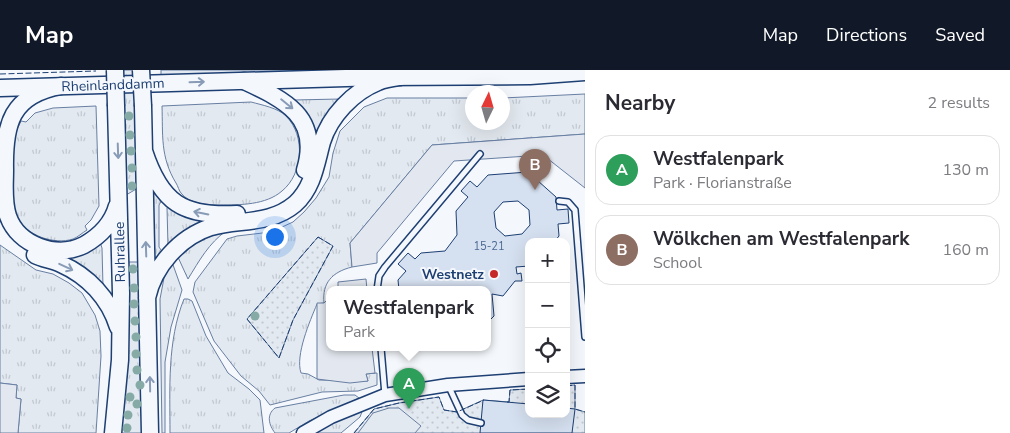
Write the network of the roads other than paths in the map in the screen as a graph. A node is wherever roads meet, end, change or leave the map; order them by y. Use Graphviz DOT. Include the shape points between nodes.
graph roads {
  1 [pos="115,70"];
  2 [pos="142,70"];
  3 [pos="585,72"];
  4 [pos="400,76"];
  5 [pos="244,81"];
  6 [pos="61,86"];
  7 [pos="0,88"];
  8 [pos="144,151"];
  9 [pos="480,154"];
  10 [pos="119,196"];
  11 [pos="559,201"];
  12 [pos="0,222"];
  13 [pos="378,286"];
  14 [pos="148,298"];
  15 [pos="120,337"];
  16 [pos="585,337"];
  17 [pos="382,351"];
  18 [pos="585,376"];
  19 [pos="570,377"];
  20 [pos="525,379"];
  21 [pos="448,385"];
  22 [pos="385,395"];
  23 [pos="481,422"];
  24 [pos="113,433"];
  25 [pos="150,433"];
  26 [pos="303,433"];
  1 -- 10 [label="main road, Ruhrallee, one-way, bridge"];
  2 -- 8 [label="main road, Ruhrallee, bridge"];
  3 -- 4 [label="main road, Rheinlanddamm" via="530,76"];
  4 -- 5 [label="main road, Rheinlanddamm"];
  4 -- 14 [label="main road" via="370,85 336,115 325,135 313,178 295,204 269,218 212,227 196,234 170,254 157,274"];
  6 -- 5 [label="main road, Rheinlanddamm, one-way"];
  5 -- 8 [label="main road, one-way" via="286,102 305,126 309,148 306,168 292,194 283,201 272,208 242,214 219,216 188,210 163,191"];
  6 -- 7 [label="main road, Rheinlanddamm"];
  6 -- 10 [label="main road" via="26,100 8,125 4,147 5,204 10,221 30,242 49,249 69,250 91,241 109,225"];
  14 -- 8 [label="main road, Ruhrallee, one-way"];
  9 -- 13 [label="lane" via="385,267"];
  10 -- 15 [label="main road, Ruhrallee"];
  11 -- 16 [label="lane" via="568,202 575,210"];
  12 -- 15 [label="main road, one-way" via="16,245 86,278 110,307"];
  25 -- 14 [label="main road, Ruhrallee, one-way"];
  15 -- 24 [label="main road, Ruhrallee"];
  17 -- 22 [label="lane"];
  18 -- 19 [label="street"];
  20 -- 21 [label="street"];
  21 -- 22 [label="street"];
  21 -- 23 [label="lane" via="462,415 468,420"];
  22 -- 26 [label="street" via="331,417"];
}
